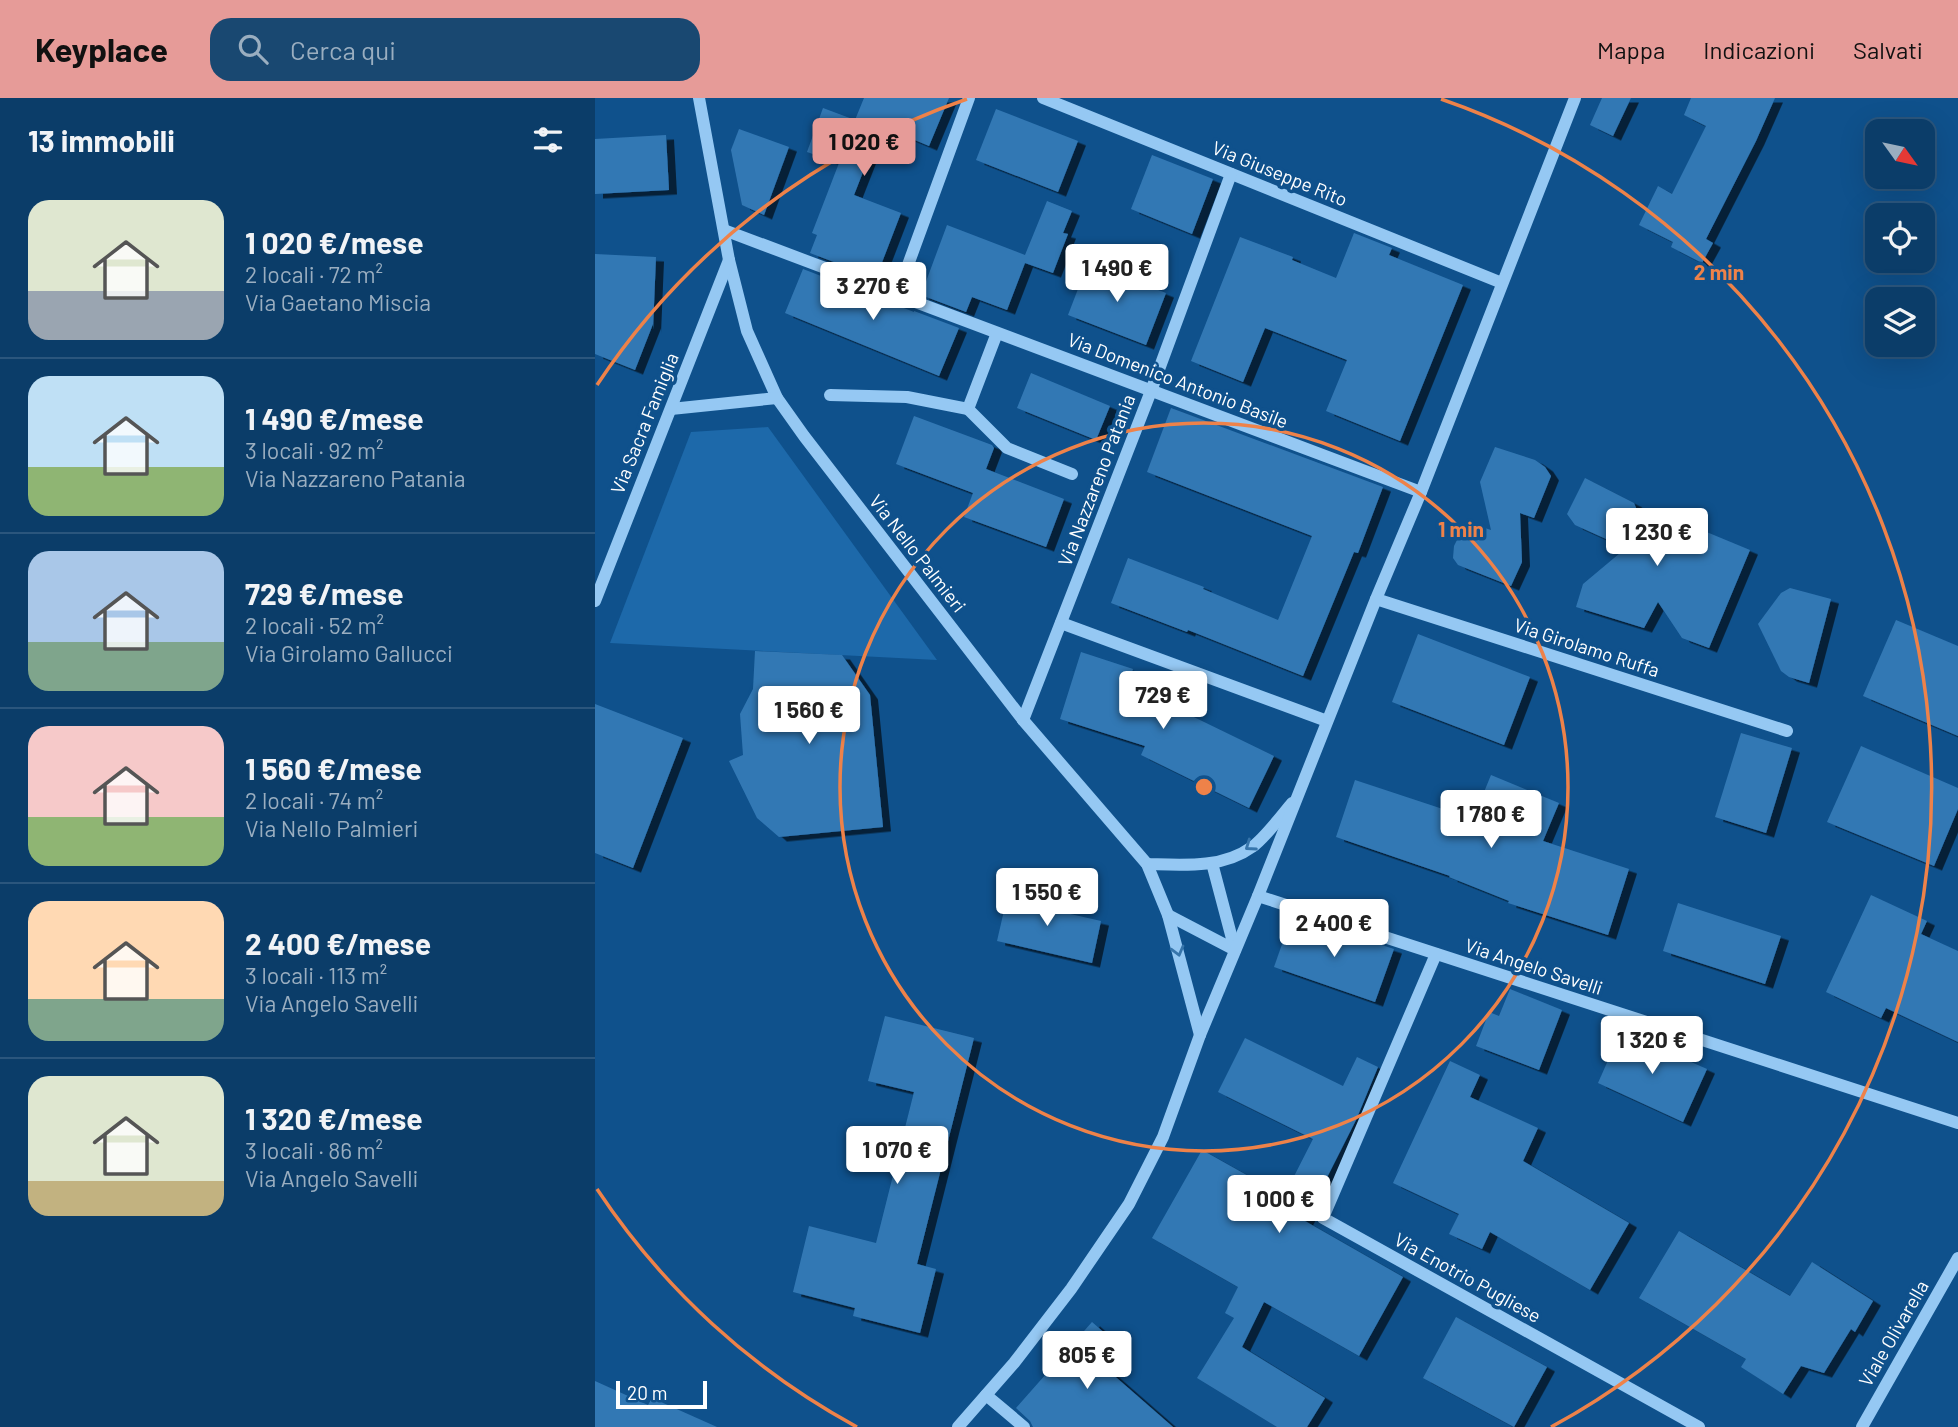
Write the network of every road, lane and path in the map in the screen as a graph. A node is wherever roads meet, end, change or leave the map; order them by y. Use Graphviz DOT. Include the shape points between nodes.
graph roads {
  1 [pos="699,98"];
  2 [pos="969,98"];
  3 [pos="1043,98"];
  4 [pos="1575,98"];
  5 [pos="1231,174"];
  6 [pos="724,230"];
  7 [pos="729,260"];
  8 [pos="1502,283"];
  9 [pos="897,295"];
  10 [pos="997,333"];
  11 [pos="1151,391"];
  12 [pos="830,395"];
  13 [pos="777,398"];
  14 [pos="671,409"];
  15 [pos="968,409"];
  16 [pos="1072,474"];
  17 [pos="1421,492"];
  18 [pos="1376,599"];
  19 [pos="595,601"];
  20 [pos="1061,623"];
  21 [pos="1023,720"];
  22 [pos="1327,721"];
  23 [pos="1787,731"];
  24 [pos="1297,798"];
  25 [pos="1212,863"];
  26 [pos="1147,864"];
  27 [pos="1258,896"];
  28 [pos="1168,915"];
  29 [pos="1235,950"];
  30 [pos="1436,954"];
  31 [pos="1200,1035"];
  32 [pos="1958,1124"];
  33 [pos="1958,1258"];
  34 [pos="986,1395"];
  35 [pos="958,1427"];
  36 [pos="1024,1427"];
  37 [pos="1699,1427"];
  38 [pos="1862,1427"];
  1 -- 6 [label="street, Via Nello Palmieri"];
  2 -- 9 [label="street"];
  3 -- 5 [label="street, Via Giuseppe Rito"];
  4 -- 8 [label="street"];
  5 -- 8 [label="street, Via Giuseppe Rito"];
  5 -- 11 [label="street, Via Nazzareno Patania"];
  6 -- 7 [label="street, Via Nello Palmieri"];
  6 -- 9 [label="street, Via Domenico Antonio Basile"];
  7 -- 13 [label="street, Via Nello Palmieri" via="747,331"];
  7 -- 14 [label="street, Via Sacra Famiglia"];
  8 -- 17 [label="street"];
  9 -- 10 [label="street, Via Domenico Antonio Basile"];
  10 -- 11 [label="street, Via Domenico Antonio Basile"];
  10 -- 15 [label="street"];
  11 -- 17 [label="street, Via Domenico Antonio Basile"];
  11 -- 20 [label="street, Via Nazzareno Patania"];
  12 -- 15 [label="street" via="907,397"];
  13 -- 14 [label="street"];
  13 -- 21 [label="street, Via Nello Palmieri"];
  14 -- 19 [label="street, Via Sacra Famiglia"];
  15 -- 16 [label="street" via="1007,448"];
  17 -- 18 [label="street"];
  18 -- 22 [label="street"];
  18 -- 23 [label="street, Via Girolamo Ruffa"];
  20 -- 21 [label="street, Via Nazzareno Patania"];
  20 -- 22 [label="street"];
  21 -- 26 [label="street, Via Nello Palmieri"];
  22 -- 24 [label="street"];
  24 -- 25 [label="street, one-way" via="1252,848"];
  24 -- 27 [label="street"];
  25 -- 26 [label="street"];
  25 -- 29 [label="street"];
  26 -- 28 [label="street, Via Nello Palmieri"];
  27 -- 29 [label="street"];
  27 -- 30 [label="street, Via Angelo Savelli"];
  28 -- 29 [label="street"];
  28 -- 31 [label="street, Via Nello Palmieri, one-way"];
  29 -- 31 [label="street"];
  30 -- 32 [label="street, Via Angelo Savelli"];
  30 -- 37 [label="street, Via Enotrio Pugliese" via="1323,1218"];
  31 -- 34 [label="street" via="1163,1137 1129,1204 1071,1289"];
  33 -- 38 [label="street, Viale Olivarella"];
  34 -- 35 [label="street"];
  34 -- 36 [label="street"];
}
